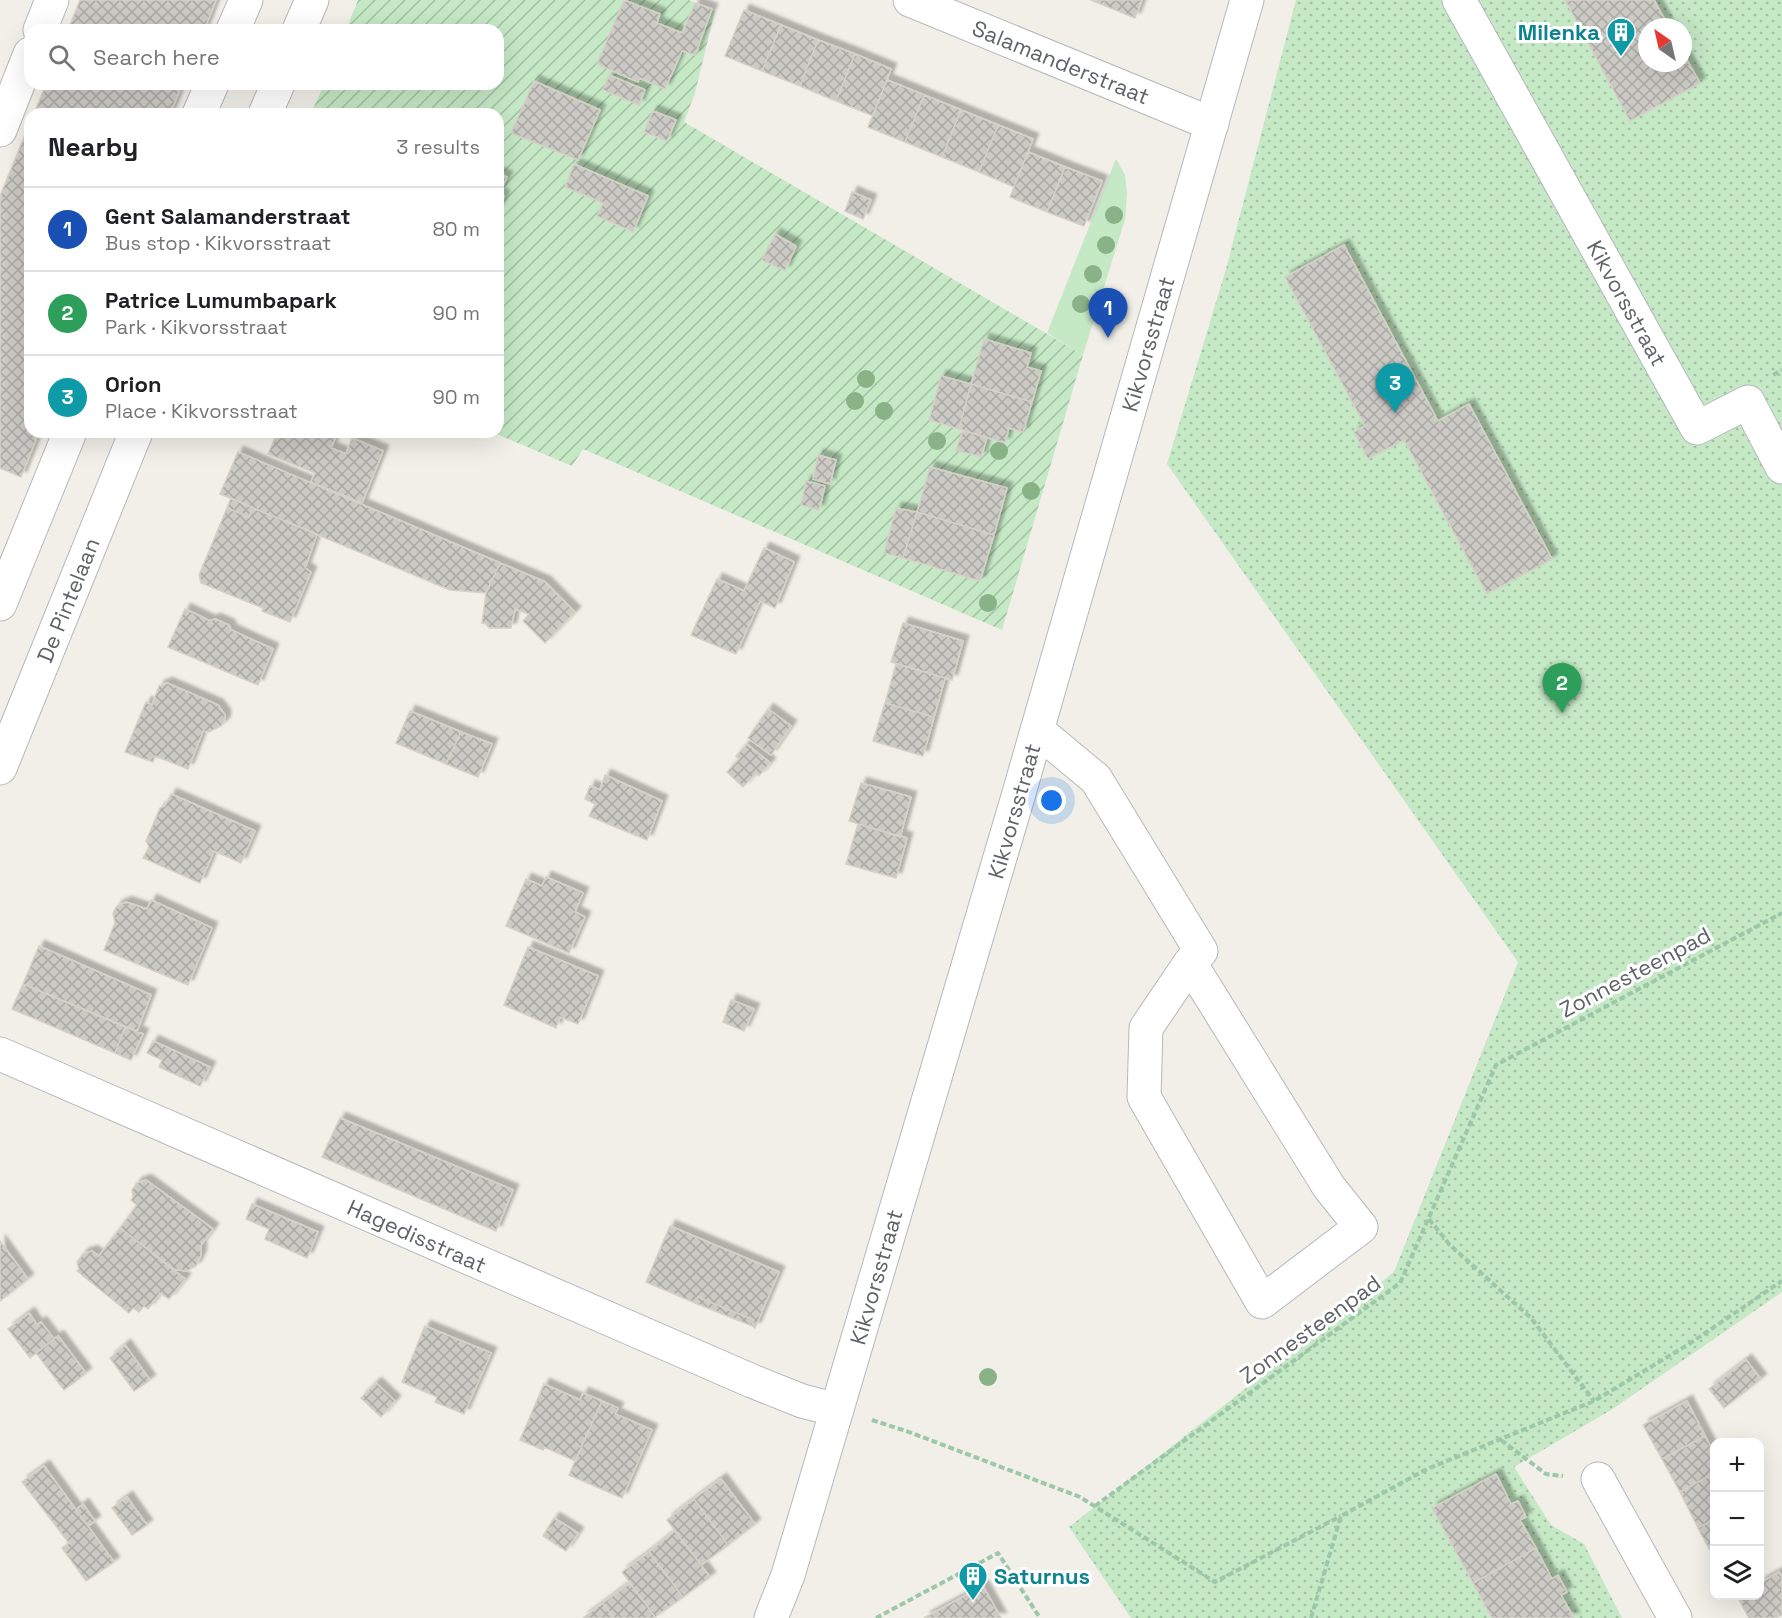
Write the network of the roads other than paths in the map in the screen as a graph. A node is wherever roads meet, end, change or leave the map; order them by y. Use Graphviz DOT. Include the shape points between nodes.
graph roads {
  1 [pos="52,0"];
  2 [pos="246,0"];
  3 [pos="312,0"];
  4 [pos="910,0"];
  5 [pos="1247,0"];
  6 [pos="1459,0"];
  7 [pos="42,24"];
  8 [pos="236,24"];
  9 [pos="302,24"];
  10 [pos="24,69"];
  11 [pos="209,90"];
  12 [pos="275,90"];
  13 [pos="202,108"];
  14 [pos="268,108"];
  15 [pos="1212,124"];
  16 [pos="0,130"];
  17 [pos="68,438"];
  18 [pos="134,438"];
  19 [pos="1782,466"];
  20 [pos="2,596"];
  21 [pos="1037,730"];
  22 [pos="0,768"];
  23 [pos="1190,963"];
  24 [pos="0,1054"];
  25 [pos="837,1410"];
  26 [pos="1598,1479"];
  27 [pos="771,1618"];
  28 [pos="1675,1618"];
  1 -- 7 [label="street"];
  2 -- 8 [label="street"];
  3 -- 9 [label="street"];
  4 -- 15 [label="street, Salamanderstraat"];
  5 -- 15 [label="street, Kikvorsstraat"];
  6 -- 19 [label="street, Kikvorsstraat" via="1697,428 1748,402"];
  10 -- 16 [label="street"];
  11 -- 13 [label="street"];
  12 -- 14 [label="street"];
  15 -- 21 [label="street, Kikvorsstraat"];
  17 -- 20 [label="street"];
  18 -- 22 [label="street, De Pintelaan"];
  21 -- 23 [label="street" via="1096,779 1201,951"];
  21 -- 25 [label="street, Kikvorsstraat"];
  23 -- 23 [label="street" via="1329,1187 1361,1227 1262,1302 1144,1097 1146,1028"];
  24 -- 25 [label="street, Hagedisstraat" via="752,1381"];
  25 -- 27 [label="street, Kikvorsstraat" via="788,1575"];
  26 -- 28 [label="street"];
}
